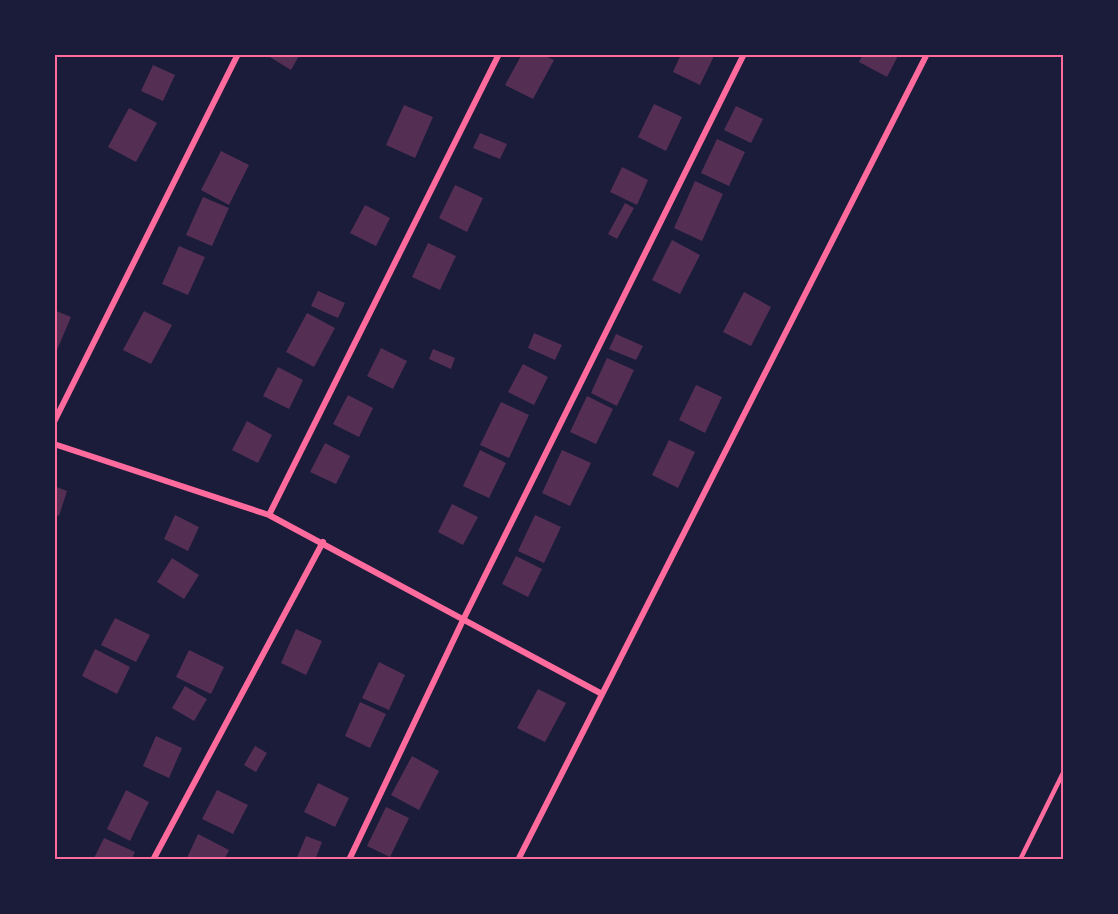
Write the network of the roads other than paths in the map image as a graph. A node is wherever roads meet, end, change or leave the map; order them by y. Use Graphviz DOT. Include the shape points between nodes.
graph roads {
  1 [pos="238,54"];
  2 [pos="498,54"];
  3 [pos="744,54"];
  4 [pos="927,54"];
  5 [pos="54,422"];
  6 [pos="54,444"];
  7 [pos="269,515"];
  8 [pos="323,542"];
  9 [pos="464,618"];
  10 [pos="602,694"];
  11 [pos="1064,771"];
  12 [pos="153,860"];
  13 [pos="349,860"];
  14 [pos="518,860"];
  15 [pos="1020,860"];
  1 -- 5 [label="street"];
  2 -- 7 [label="street"];
  3 -- 9 [label="street"];
  4 -- 10 [label="street"];
  6 -- 7 [label="street"];
  7 -- 8 [label="street"];
  8 -- 9 [label="street"];
  8 -- 12 [label="street"];
  9 -- 10 [label="street"];
  9 -- 13 [label="street"];
  10 -- 14 [label="street"];
  11 -- 15 [label="lane"];
}
